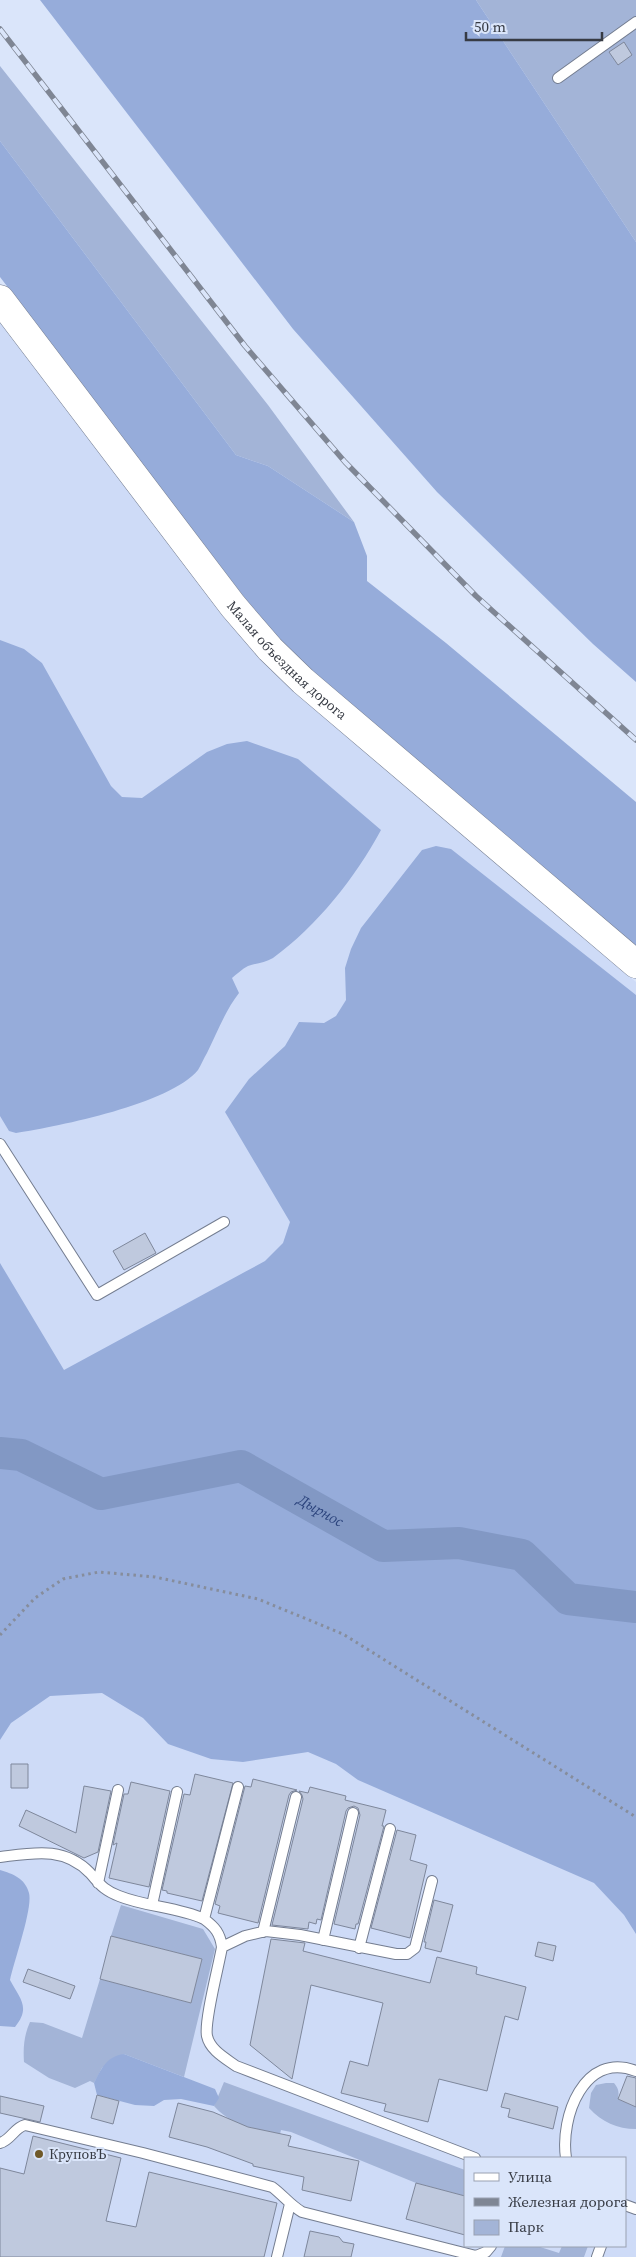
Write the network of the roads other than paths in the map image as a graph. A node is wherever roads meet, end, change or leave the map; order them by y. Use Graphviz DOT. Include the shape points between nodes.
graph roads {
  1 [pos="636,22"];
  2 [pos="558,78"];
  3 [pos="0,299"];
  4 [pos="636,964"];
  5 [pos="0,1144"];
  6 [pos="224,1222"];
  7 [pos="238,1787"];
  8 [pos="118,1790"];
  9 [pos="177,1792"];
  10 [pos="296,1796"];
  11 [pos="353,1813"];
  12 [pos="390,1829"];
  13 [pos="0,1857"];
  14 [pos="432,1881"];
  15 [pos="98,1883"];
  16 [pos="152,1905"];
  17 [pos="204,1919"];
  18 [pos="263,1932"];
  19 [pos="323,1940"];
  20 [pos="222,1947"];
  21 [pos="359,1948"];
  22 [pos="636,2071"];
  23 [pos="0,2143"];
  24 [pos="472,2157"];
  25 [pos="566,2157"];
  26 [pos="290,2204"];
  27 [pos="490,2247"];
  28 [pos="277,2257"];
  1 -- 2 [label="lane"];
  3 -- 4 [label="street, Малая объездная дорога" via="233,606 270,649 303,682"];
  5 -- 6 [label="lane" via="97,1295"];
  7 -- 17 [label="lane"];
  8 -- 15 [label="lane"];
  9 -- 16 [label="lane"];
  10 -- 18 [label="lane"];
  11 -- 19 [label="lane"];
  12 -- 21 [label="lane"];
  13 -- 15 [label="lane" via="38,1852 56,1854 76,1861"];
  14 -- 21 [label="lane" via="415,1948 407,1954 396,1954"];
  15 -- 16 [label="lane" via="119,1896"];
  16 -- 17 [label="lane"];
  17 -- 20 [label="lane" via="220,1936"];
  18 -- 19 [label="lane" via="300,1934"];
  18 -- 20 [label="lane"];
  19 -- 21 [label="lane"];
  20 -- 24 [label="lane" via="208,2021 207,2036 214,2049 236,2066"];
  22 -- 25 [label="lane" via="623,2066 605,2068 589,2078 580,2089 564,2139"];
  23 -- 26 [label="lane" via="25,2125 272,2187"];
  26 -- 27 [label="lane" via="302,2212 476,2256"];
  26 -- 28 [label="lane"];
}
